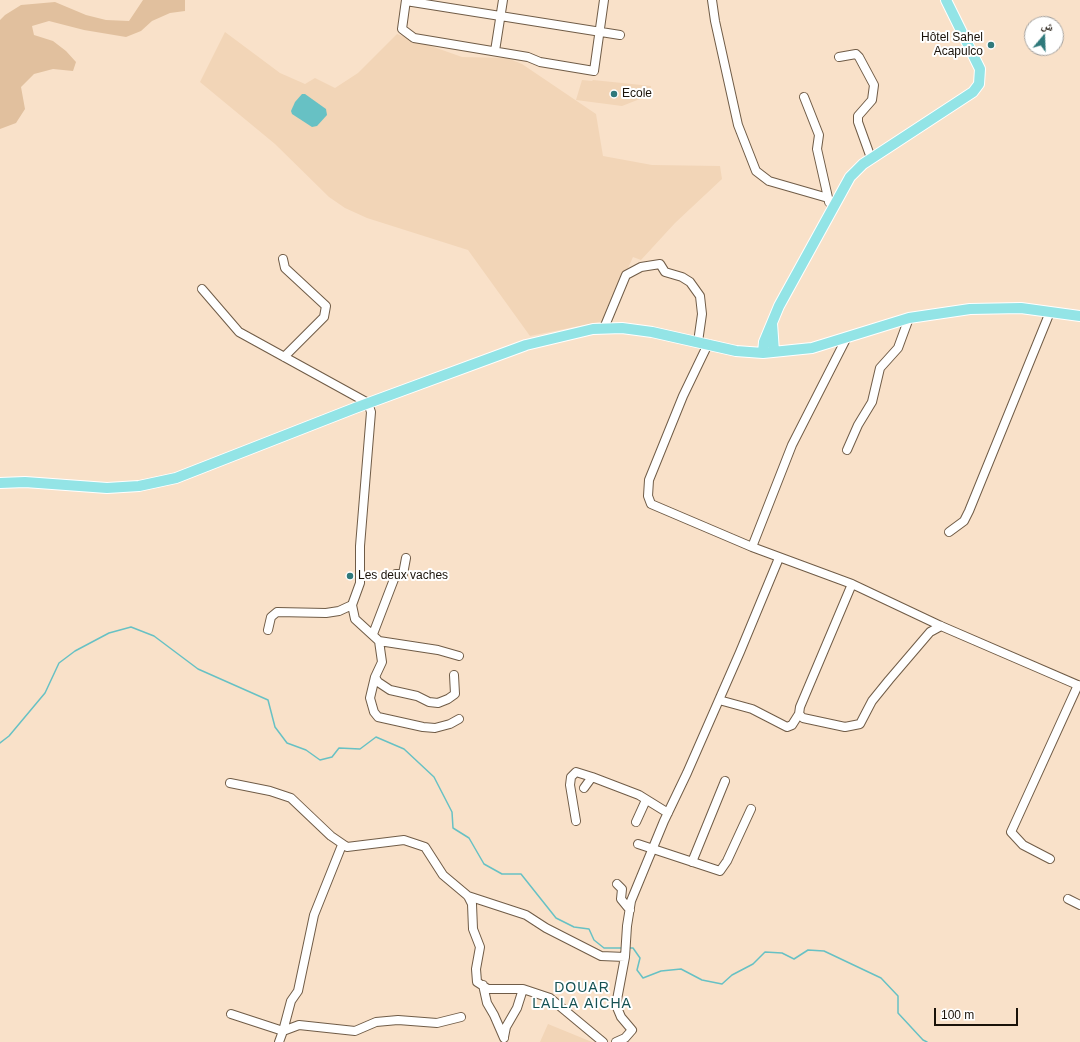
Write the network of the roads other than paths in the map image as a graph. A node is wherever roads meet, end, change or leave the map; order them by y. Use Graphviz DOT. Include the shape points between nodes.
graph roads {
  1 [pos="406,0"];
  2 [pos="503,0"];
  3 [pos="604,0"];
  4 [pos="712,0"];
  5 [pos="946,0"];
  6 [pos="501,16"];
  7 [pos="600,31"];
  8 [pos="620,35"];
  9 [pos="495,51"];
  10 [pos="839,57"];
  11 [pos="804,97"];
  12 [pos="871,158"];
  13 [pos="828,198"];
  14 [pos="830,210"];
  15 [pos="283,259"];
  16 [pos="202,289"];
  17 [pos="1050,312"];
  18 [pos="1080,316"];
  19 [pos="909,318"];
  20 [pos="604,328"];
  21 [pos="770,334"];
  22 [pos="846,339"];
  23 [pos="703,343"];
  24 [pos="796,350"];
  25 [pos="750,352"];
  26 [pos="774,352"];
  27 [pos="762,353"];
  28 [pos="284,357"];
  29 [pos="368,403"];
  30 [pos="847,450"];
  31 [pos="0,482"];
  32 [pos="950,532"];
  33 [pos="752,547"];
  34 [pos="406,558"];
  35 [pos="780,558"];
  36 [pos="852,584"];
  37 [pos="352,605"];
  38 [pos="942,626"];
  39 [pos="268,630"];
  40 [pos="373,634"];
  41 [pos="379,641"];
  42 [pos="459,656"];
  43 [pos="454,675"];
  44 [pos="375,677"];
  45 [pos="1079,686"];
  46 [pos="719,700"];
  47 [pos="798,714"];
  48 [pos="459,719"];
  49 [pos="592,777"];
  50 [pos="724,781"];
  51 [pos="230,783"];
  52 [pos="584,788"];
  53 [pos="646,800"];
  54 [pos="751,809"];
  55 [pos="668,813"];
  56 [pos="576,822"];
  57 [pos="636,822"];
  58 [pos="638,844"];
  59 [pos="342,845"];
  60 [pos="654,848"];
  61 [pos="1050,859"];
  62 [pos="692,862"];
  63 [pos="617,884"];
  64 [pos="468,896"];
  65 [pos="1068,899"];
  66 [pos="1080,905"];
  67 [pos="630,910"];
  68 [pos="625,957"];
  69 [pos="482,985"];
  70 [pos="523,989"];
  71 [pos="231,1014"];
  72 [pos="461,1017"];
  73 [pos="283,1031"];
  74 [pos="503,1040"];
  75 [pos="279,1042"];
  76 [pos="603,1042"];
  77 [pos="616,1042"];
  1 -- 6 [label="street"];
  1 -- 9 [label="street" via="401,26 408,36 427,42"];
  2 -- 6 [label="street"];
  3 -- 7 [label="street"];
  4 -- 13 [label="street" via="738,125 756,171 769,181"];
  5 -- 12 [label="main road" via="980,69 979,84 969,94"];
  6 -- 7 [label="street" via="551,19"];
  6 -- 9 [label="street"];
  7 -- 8 [label="street"];
  7 -- 9 [label="street" via="594,71"];
  10 -- 12 [label="street" via="856,54 874,85 872,100 858,116"];
  11 -- 13 [label="street" via="818,135 817,149"];
  12 -- 14 [label="main road" via="850,177"];
  13 -- 14 [label="street"];
  14 -- 21 [label="main road" via="772,323"];
  15 -- 28 [label="street" via="285,268 326,306 324,317"];
  16 -- 28 [label="street" via="239,332"];
  17 -- 18 [label="main road"];
  17 -- 19 [label="main road" via="999,308 970,309"];
  17 -- 32 [label="street" via="969,511 964,521"];
  19 -- 22 [label="main road"];
  19 -- 30 [label="street" via="898,348 880,368 872,402"];
  20 -- 23 [label="main road" via="652,332"];
  20 -- 23 [label="street" via="626,275 641,267 660,264 665,272 690,282 700,296"];
  20 -- 29 [label="main road" via="526,345"];
  21 -- 24 [label="main road"];
  21 -- 25 [label="main road"];
  21 -- 26 [label="main road"];
  21 -- 27 [label="main road" via="763,345"];
  22 -- 24 [label="main road"];
  22 -- 33 [label="street" via="792,445"];
  23 -- 25 [label="main road"];
  23 -- 33 [label="street" via="649,480 648,496 651,504"];
  24 -- 26 [label="main road"];
  25 -- 27 [label="main road"];
  26 -- 27 [label="main road"];
  28 -- 29 [label="street"];
  29 -- 31 [label="main road" via="176,478 140,486 107,488"];
  29 -- 37 [label="street" via="370,412 360,546 360,583"];
  33 -- 35 [label="street"];
  34 -- 40 [label="street" via="403,574 396,574"];
  35 -- 36 [label="street"];
  35 -- 46 [label="street"];
  36 -- 38 [label="street"];
  36 -- 47 [label="street"];
  37 -- 39 [label="street" via="326,613 277,612 271,617"];
  37 -- 40 [label="street" via="355,619"];
  38 -- 45 [label="street"];
  38 -- 47 [label="street" via="930,632 889,680 872,701 860,724 845,728 803,718"];
  40 -- 41 [label="street"];
  41 -- 42 [label="street" via="438,650"];
  41 -- 44 [label="street" via="382,662"];
  43 -- 44 [label="street" via="455,694 438,703 390,690"];
  44 -- 48 [label="street" via="370,698 378,717 435,728"];
  45 -- 61 [label="street" via="1011,832 1023,845"];
  46 -- 47 [label="street" via="752,709 787,726 792,725"];
  46 -- 55 [label="street"];
  49 -- 52 [label="street"];
  49 -- 53 [label="street"];
  49 -- 56 [label="street" via="576,772 571,777"];
  50 -- 62 [label="street"];
  51 -- 59 [label="street" via="291,798"];
  53 -- 55 [label="street"];
  53 -- 57 [label="street"];
  54 -- 62 [label="street" via="720,871"];
  55 -- 60 [label="street"];
  58 -- 60 [label="street"];
  59 -- 64 [label="street" via="355,847 404,840 416,843 425,847 443,875"];
  59 -- 73 [label="street" via="314,915 298,991 291,1001"];
  60 -- 62 [label="street"];
  60 -- 67 [label="street" via="631,901"];
  63 -- 67 [label="street" via="622,889 621,899"];
  64 -- 68 [label="street" via="526,915 601,956"];
  64 -- 69 [label="street" via="472,904 473,928 480,947 476,969 477,982"];
  65 -- 66 [label="street"];
  67 -- 68 [label="street"];
  68 -- 77 [label="street" via="616,1005 621,1017 632,1030 625,1038"];
  69 -- 70 [label="street" via="488,989"];
  69 -- 74 [label="street"];
  70 -- 74 [label="street" via="506,1026"];
  70 -- 76 [label="street" via="550,998"];
  71 -- 73 [label="street"];
  72 -- 73 [label="street" via="437,1023 406,1020 376,1022 355,1031 299,1025"];
  73 -- 75 [label="street"];
}
